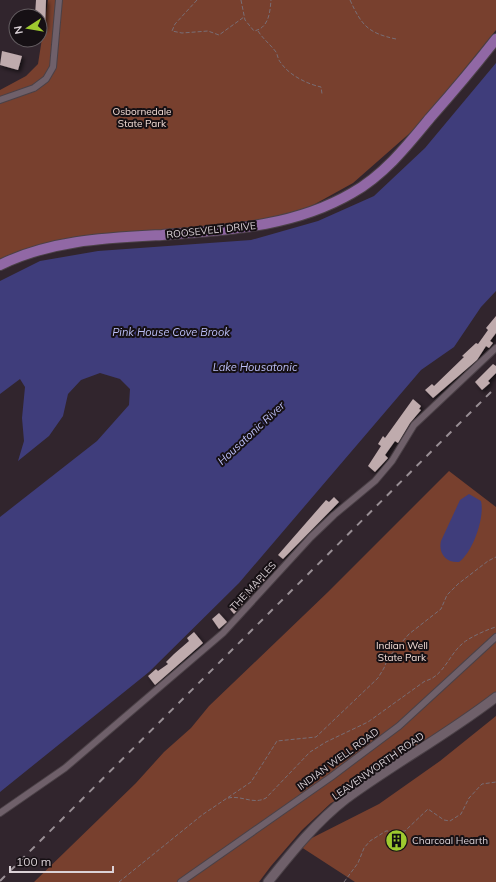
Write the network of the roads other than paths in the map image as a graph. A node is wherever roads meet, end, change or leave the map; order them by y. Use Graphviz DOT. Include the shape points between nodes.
graph roads {
  1 [pos="60,0"];
  2 [pos="496,39"];
  3 [pos="0,100"];
  4 [pos="0,265"];
  5 [pos="496,348"];
  6 [pos="496,637"];
  7 [pos="496,697"];
  8 [pos="0,813"];
  9 [pos="181,882"];
  10 [pos="268,882"];
  1 -- 3 [label="street" via="53,67 46,79 34,88"];
  2 -- 4 [label="main road, ROOSEVELT DRIVE" via="403,150 379,174 352,193 319,208 275,222 233,230 59,244 22,254"];
  5 -- 8 [label="street, THE MAPLES" via="414,425 392,461 375,482 311,537 223,633 65,768"];
  6 -- 9 [label="street, INDIAN WELL ROAD" via="399,726"];
  7 -- 10 [label="main road, LEAVENWORTH ROAD" via="464,722 347,799 300,842"];
}
